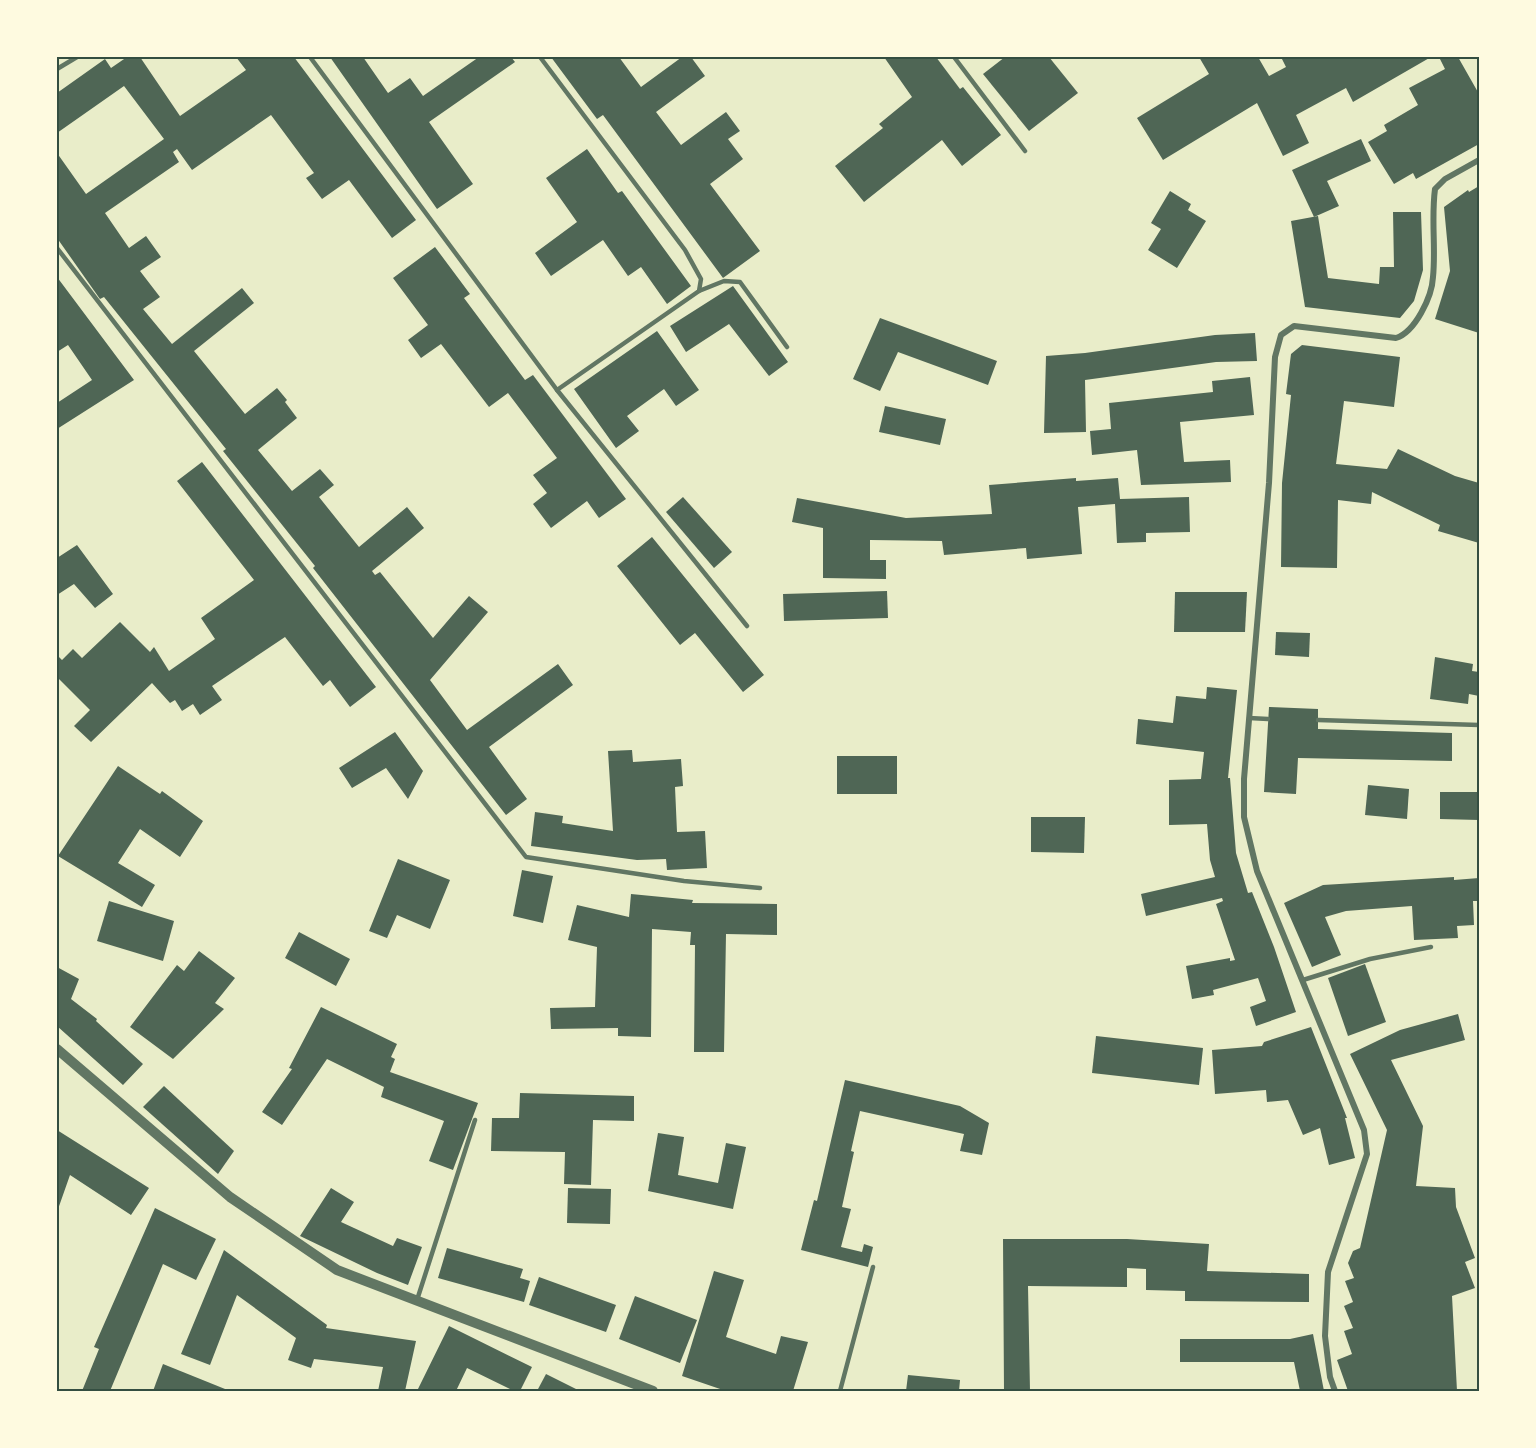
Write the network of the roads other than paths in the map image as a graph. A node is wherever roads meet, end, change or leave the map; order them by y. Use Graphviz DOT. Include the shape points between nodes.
graph roads {
  1 [pos="77,57"];
  2 [pos="310,57"];
  3 [pos="540,57"];
  4 [pos="954,57"];
  5 [pos="57,69"];
  6 [pos="1025,151"];
  7 [pos="1479,160"];
  8 [pos="57,248"];
  9 [pos="699,291"];
  10 [pos="787,347"];
  11 [pos="557,390"];
  12 [pos="747,626"];
  13 [pos="1249,718"];
  14 [pos="1268,719"];
  15 [pos="1318,720"];
  16 [pos="1479,725"];
  17 [pos="760,888"];
  18 [pos="1431,947"];
  19 [pos="1303,980"];
  20 [pos="57,1049"];
  21 [pos="475,1120"];
  22 [pos="873,1267"];
  23 [pos="417,1300"];
  24 [pos="636,1388"];
  25 [pos="653,1391"];
  26 [pos="840,1391"];
  27 [pos="1335,1391"];
  1 -- 5 [label="lane"];
  2 -- 11 [label="lane"];
  3 -- 9 [label="lane" via="685,250 701,279"];
  4 -- 6 [label="lane"];
  7 -- 13 [label="street" via="1435,189 1433,279 1416,323 1407,334 1396,338 1293,326 1281,336 1275,357 1269,483"];
  8 -- 17 [label="lane" via="526,857 674,880"];
  9 -- 10 [label="lane" via="724,280 740,282"];
  9 -- 11 [label="lane"];
  11 -- 12 [label="lane"];
  13 -- 14 [label="lane"];
  13 -- 19 [label="street" via="1244,817 1257,871"];
  15 -- 16 [label="lane"];
  18 -- 19 [label="lane" via="1370,959"];
  19 -- 27 [label="street" via="1364,1130 1367,1154 1328,1272 1325,1336"];
  20 -- 23 [label="street" via="230,1197 337,1270"];
  21 -- 23 [label="lane"];
  22 -- 26 [label="lane"];
  23 -- 24 [label="street"];
  24 -- 25 [label="street"];
}
